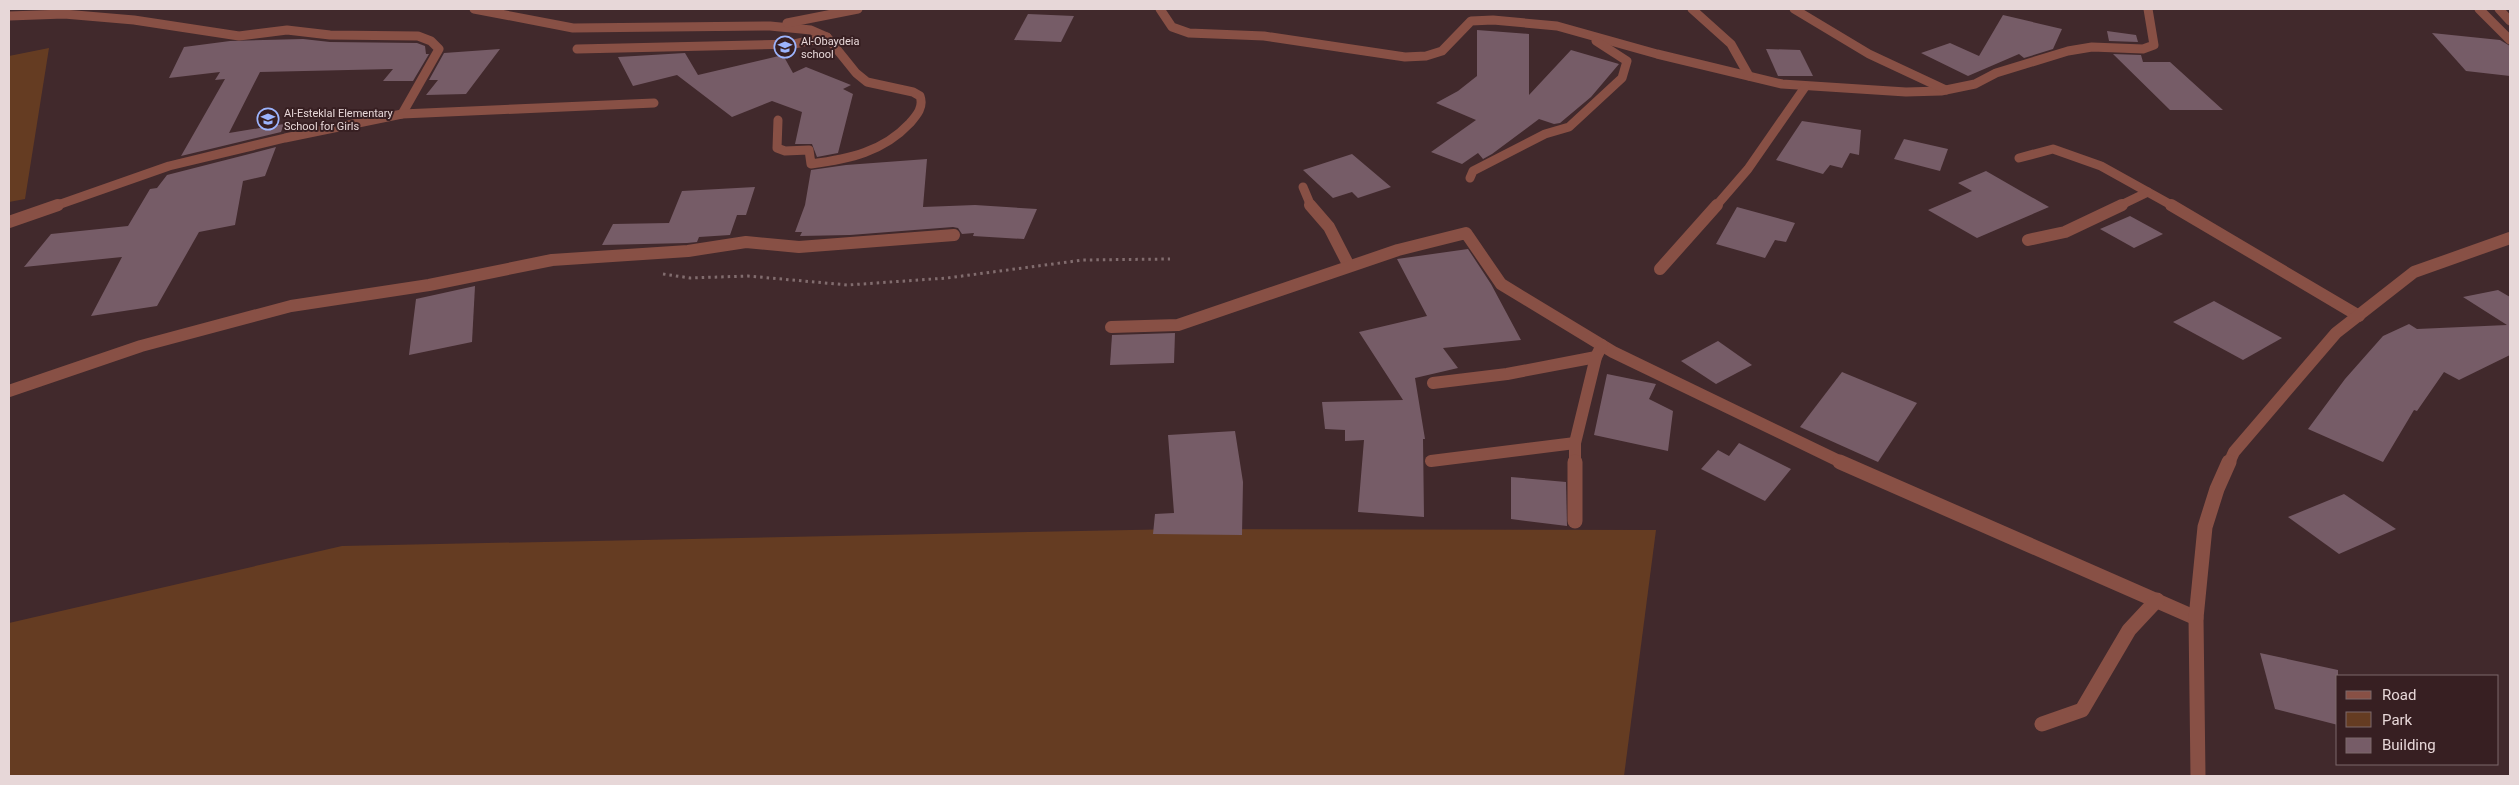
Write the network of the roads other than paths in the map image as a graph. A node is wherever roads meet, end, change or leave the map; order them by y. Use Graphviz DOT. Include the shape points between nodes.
graph roads {
  1 [pos="36,9"];
  2 [pos="474,9"];
  3 [pos="858,9"];
  4 [pos="1160,9"];
  5 [pos="1692,9"];
  6 [pos="1794,9"];
  7 [pos="2148,9"];
  8 [pos="2479,9"];
  9 [pos="2498,9"];
  10 [pos="9,15"];
  11 [pos="2510,21"];
  12 [pos="770,26"];
  13 [pos="1584,34"];
  14 [pos="827,37"];
  15 [pos="2510,40"];
  16 [pos="577,49"];
  17 [pos="1749,76"];
  18 [pos="1805,87"];
  19 [pos="1946,90"];
  20 [pos="654,102"];
  21 [pos="402,114"];
  22 [pos="778,120"];
  23 [pos="2018,158"];
  24 [pos="1470,178"];
  25 [pos="1303,188"];
  26 [pos="2148,192"];
  27 [pos="9,222"];
  28 [pos="954,235"];
  29 [pos="2510,238"];
  30 [pos="2028,240"];
  31 [pos="1350,266"];
  32 [pos="1660,269"];
  33 [pos="2359,316"];
  34 [pos="1111,327"];
  35 [pos="1599,351"];
  36 [pos="1433,383"];
  37 [pos="9,391"];
  38 [pos="1575,443"];
  39 [pos="1431,460"];
  40 [pos="1575,521"];
  41 [pos="2156,600"];
  42 [pos="2196,618"];
  43 [pos="2042,724"];
  44 [pos="2198,776"];
  1 -- 10 [label="street"];
  2 -- 12 [label="street" via="573,28"];
  3 -- 12 [label="street"];
  4 -- 13 [label="street" via="1172,27 1189,33 1264,36 1404,58 1442,51 1471,21 1558,26"];
  5 -- 17 [label="street" via="1731,44"];
  6 -- 19 [label="street" via="1870,54"];
  7 -- 19 [label="street" via="2154,46 2143,49 2092,47 2068,51 1996,73 1974,84"];
  8 -- 15 [label="street"];
  9 -- 11 [label="street"];
  10 -- 21 [label="street" via="64,14 134,20 238,36 287,30 330,35 418,36 431,41 439,49"];
  12 -- 14 [label="street" via="811,30"];
  13 -- 17 [label="street"];
  13 -- 24 [label="street" via="1627,61 1622,78 1570,127 1545,134 1509,151 1473,171"];
  14 -- 16 [label="street" via="794,44"];
  14 -- 22 [label="street" via="866,82 920,96 923,102 921,110 896,137 878,149 857,158 812,164 809,150 794,152 777,148"];
  17 -- 18 [label="street"];
  18 -- 19 [label="street" via="1906,92"];
  18 -- 32 [label="street" via="1748,169"];
  20 -- 21 [label="street"];
  21 -- 27 [label="street" via="169,166"];
  23 -- 26 [label="street" via="2053,149 2101,166"];
  25 -- 31 [label="street" via="1312,209 1329,227"];
  26 -- 30 [label="street" via="2065,232"];
  26 -- 33 [label="street"];
  28 -- 37 [label="street" via="799,247 746,242 688,251 552,260 429,285 291,306 141,346"];
  29 -- 33 [label="street" via="2414,272"];
  31 -- 34 [label="street" via="1178,325"];
  31 -- 35 [label="street" via="1466,233 1501,284"];
  33 -- 42 [label="street" via="2336,333 2234,452 2217,489 2205,528"];
  35 -- 36 [label="street" via="1507,374"];
  35 -- 38 [label="street"];
  35 -- 41 [label="street" via="1869,476"];
  38 -- 39 [label="street"];
  38 -- 40 [label="street"];
  41 -- 42 [label="street"];
  41 -- 43 [label="street" via="2129,630 2082,710"];
  42 -- 44 [label="street"];
}
